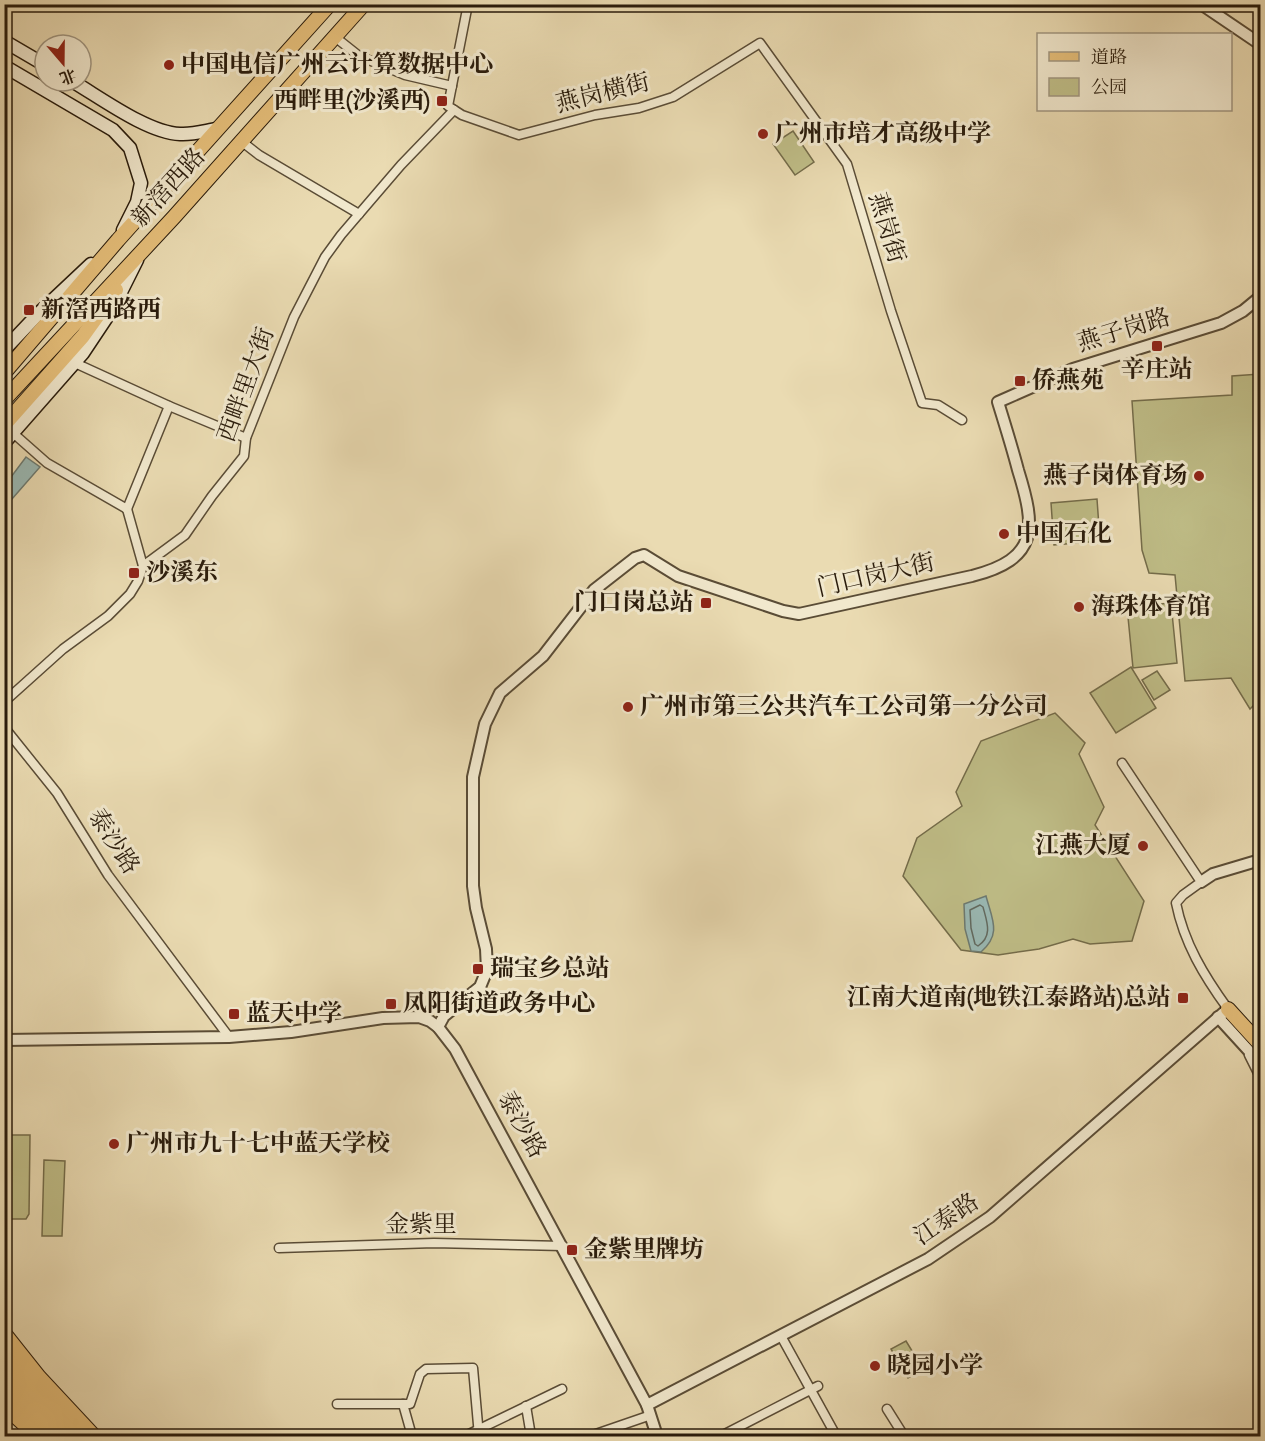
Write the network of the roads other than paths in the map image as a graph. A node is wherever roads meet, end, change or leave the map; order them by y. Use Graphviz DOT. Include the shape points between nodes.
graph roads {
  1 [pos="330,4"];
  2 [pos="364,4"];
  3 [pos="1201,4"];
  4 [pos="468,5"];
  5 [pos="335,37"];
  6 [pos="4,41"];
  7 [pos="760,43"];
  8 [pos="1260,44"];
  9 [pos="33,58"];
  10 [pos="4,66"];
  11 [pos="452,86"];
  12 [pos="93,93"];
  13 [pos="451,108"];
  14 [pos="217,129"];
  15 [pos="241,141"];
  16 [pos="359,214"];
  17 [pos="118,240"];
  18 [pos="141,253"];
  19 [pos="1260,297"];
  20 [pos="4,350"];
  21 [pos="75,363"];
  22 [pos="4,373"];
  23 [pos="4,400"];
  24 [pos="998,402"];
  25 [pos="169,406"];
  26 [pos="962,420"];
  27 [pos="9,429"];
  28 [pos="246,438"];
  29 [pos="4,443"];
  30 [pos="127,509"];
  31 [pos="143,566"];
  32 [pos="4,702"];
  33 [pos="4,728"];
  34 [pos="1122,763"];
  35 [pos="1260,860"];
  36 [pos="1260,867"];
  37 [pos="1201,882"];
  38 [pos="1223,1013"];
  39 [pos="438,1027"];
  40 [pos="229,1037"];
  41 [pos="4,1040"];
  42 [pos="1256,1043"];
  43 [pos="1260,1062"];
  44 [pos="1260,1077"];
  45 [pos="562,1246"];
  46 [pos="279,1248"];
  47 [pos="4,1333"];
  48 [pos="781,1336"];
  49 [pos="4,1348"];
  50 [pos="4,1360"];
  51 [pos="4,1380"];
  52 [pos="814,1388"];
  53 [pos="562,1389"];
  54 [pos="4,1390"];
  55 [pos="337,1404"];
  56 [pos="403,1404"];
  57 [pos="4,1406"];
  58 [pos="526,1406"];
  59 [pos="887,1409"];
  60 [pos="649,1410"];
  61 [pos="738,1428"];
  62 [pos="479,1433"];
  63 [pos="36,1437"];
  64 [pos="49,1437"];
  65 [pos="58,1437"];
  66 [pos="75,1437"];
  67 [pos="85,1437"];
  68 [pos="94,1437"];
  69 [pos="412,1437"];
  70 [pos="465,1437"];
  71 [pos="531,1437"];
  72 [pos="590,1437"];
  73 [pos="657,1437"];
  74 [pos="721,1437"];
  75 [pos="743,1437"];
  76 [pos="830,1437"];
  77 [pos="904,1437"];
  1 -- 14 [label="main road, 新滘西路"];
  2 -- 5 [label="main road, 新滘西路"];
  3 -- 8 [label="street"];
  4 -- 11 [label="street"];
  5 -- 11 [label="street" via="359,56 405,75"];
  5 -- 15 [label="main road, 新滘西路"];
  6 -- 9 [label="main road"];
  7 -- 13 [label="street, 燕岗横街" via="673,97 519,135"];
  7 -- 26 [label="street, 燕岗街" via="847,164 922,403 938,405"];
  10 -- 17 [label="main road" via="113,130 130,148 141,183 137,202"];
  11 -- 13 [label="street"];
  12 -- 14 [label="main road" via="167,132"];
  13 -- 16 [label="street, 西畔里大街"];
  14 -- 17 [label="main road, 新滘西路"];
  15 -- 16 [label="street"];
  15 -- 18 [label="main road, 新滘西路"];
  16 -- 28 [label="street, 西畔里大街" via="325,256 308,288"];
  17 -- 20 [label="main road"];
  17 -- 22 [label="main road, 新滘西路"];
  18 -- 21 [label="main road" via="113,308"];
  18 -- 23 [label="main road, 新滘西路"];
  18 -- 27 [label="main road" via="99,315"];
  19 -- 24 [label="street, 燕子岗路" via="1221,323 1073,369"];
  21 -- 25 [label="street"];
  21 -- 27 [label="main road"];
  24 -- 39 [label="street, 门口岗大街" via="1030,520 1023,546 999,568 799,614 678,576 644,555 594,590 543,656 500,693 485,724 473,777 473,886 487,970 480,987 452,1008"];
  25 -- 28 [label="street"];
  25 -- 30 [label="street"];
  27 -- 29 [label="main road"];
  27 -- 30 [label="street" via="47,463"];
  28 -- 31 [label="street, 西畔里大街" via="244,456 185,535"];
  30 -- 31 [label="street"];
  31 -- 32 [label="street, 西畔里大街" via="130,594 108,616 63,649"];
  33 -- 40 [label="street, 泰沙路" via="57,793 108,875"];
  34 -- 37 [label="street"];
  35 -- 37 [label="street" via="1213,874"];
  36 -- 37 [label="street"];
  37 -- 38 [label="street" via="1179,899 1177,910"];
  38 -- 42 [label="main road"];
  38 -- 48 [label="street, 江泰路" via="990,1217 928,1259"];
  39 -- 40 [label="street" via="419,1017 392,1017"];
  39 -- 45 [label="street, 泰沙路" via="455,1048"];
  40 -- 41 [label="street"];
  42 -- 43 [label="street"];
  42 -- 44 [label="street"];
  45 -- 46 [label="street, 金紫里" via="434,1243"];
  45 -- 60 [label="street, 泰沙路"];
  47 -- 68 [label="main road"];
  48 -- 52 [label="street"];
  48 -- 60 [label="street, 江泰路"];
  49 -- 67 [label="main road"];
  50 -- 66 [label="main road"];
  51 -- 65 [label="main road"];
  52 -- 61 [label="street"];
  52 -- 76 [label="street" via="834,1432"];
  53 -- 58 [label="street"];
  54 -- 64 [label="main road"];
  55 -- 56 [label="street"];
  56 -- 62 [label="street" via="410,1404 420,1374 426,1369 473,1368"];
  56 -- 69 [label="street"];
  57 -- 63 [label="main road"];
  58 -- 62 [label="street"];
  58 -- 71 [label="street"];
  59 -- 77 [label="street"];
  60 -- 72 [label="street"];
  60 -- 73 [label="street, 泰沙路"];
  61 -- 74 [label="street"];
  61 -- 75 [label="street"];
  62 -- 70 [label="street"];
}
